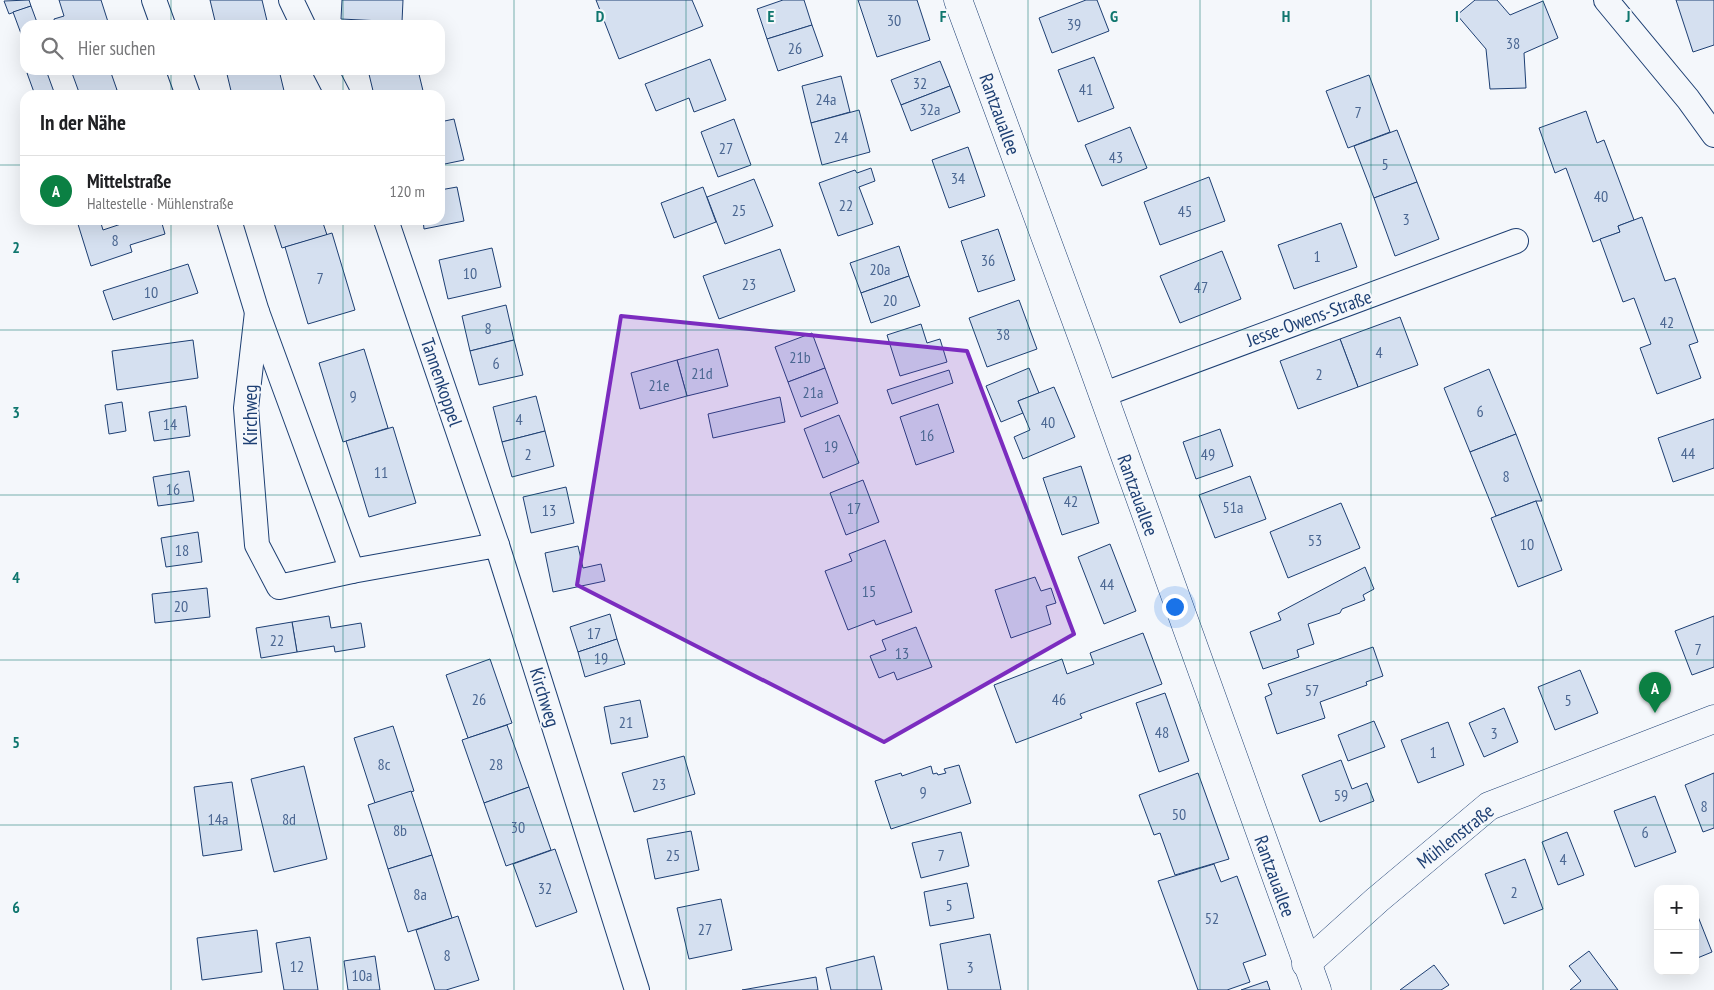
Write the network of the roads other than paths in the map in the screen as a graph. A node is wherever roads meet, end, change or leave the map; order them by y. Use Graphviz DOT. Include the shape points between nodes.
graph roads {
  1 [pos="154,0"];
  2 [pos="291,0"];
  3 [pos="958,0"];
  4 [pos="1606,0"];
  5 [pos="161,20"];
  6 [pos="301,20"];
  7 [pos="181,75"];
  8 [pos="328,75"];
  9 [pos="186,90"];
  10 [pos="335,90"];
  11 [pos="1714,135"];
  12 [pos="231,225"];
  13 [pos="388,225"];
  14 [pos="1516,241"];
  15 [pos="257,312"];
  16 [pos="1102,395"];
  17 [pos="497,545"];
  18 [pos="352,571"];
  19 [pos="1714,719"];
  20 [pos="1306,964"];
  21 [pos="637,990"];
  22 [pos="1316,990"];
  1 -- 5 [label="street"];
  2 -- 6 [label="street"];
  3 -- 16 [label="main road, Rantzauallee"];
  4 -- 11 [label="street"];
  7 -- 9 [label="street"];
  8 -- 10 [label="street"];
  12 -- 15 [label="street, Kirchweg"];
  13 -- 17 [label="street, Tannenkoppel"];
  14 -- 16 [label="street, Jesse-Owens-Straße"];
  15 -- 18 [label="street, Kirchweg"];
  15 -- 18 [label="street, Kirchweg" via="246,408 257,545 279,587"];
  16 -- 20 [label="main road, Rantzauallee"];
  17 -- 18 [label="street, Kirchweg"];
  17 -- 21 [label="street, Kirchweg"];
  19 -- 20 [label="main road, Mühlenstraße" via="1488,806"];
  20 -- 22 [label="main road, Rantzauallee"];
}
